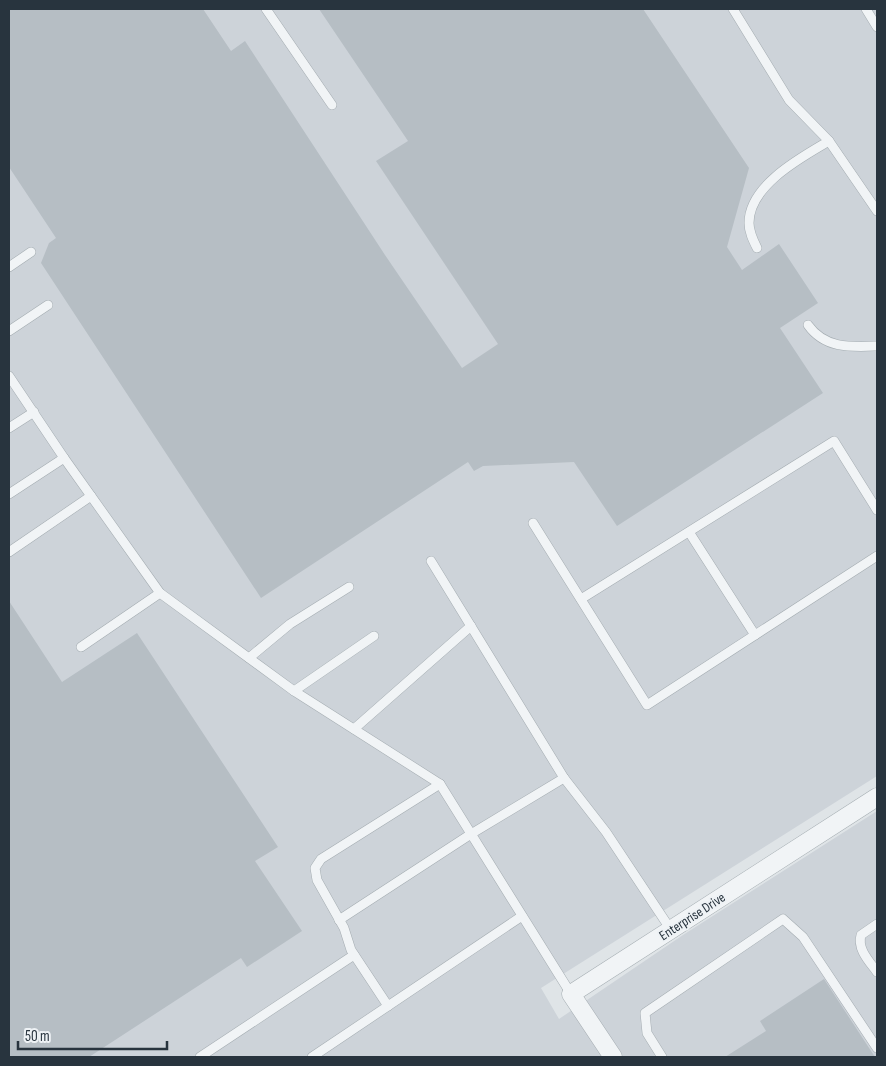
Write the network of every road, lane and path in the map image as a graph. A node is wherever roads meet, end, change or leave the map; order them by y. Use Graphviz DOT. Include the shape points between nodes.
graph roads {
  1 [pos="266,9"];
  2 [pos="733,9"];
  3 [pos="866,9"];
  4 [pos="877,27"];
  5 [pos="332,105"];
  6 [pos="830,141"];
  7 [pos="877,211"];
  8 [pos="757,248"];
  9 [pos="31,252"];
  10 [pos="9,267"];
  11 [pos="48,305"];
  12 [pos="808,325"];
  13 [pos="9,331"];
  14 [pos="877,346"];
  15 [pos="9,376"];
  16 [pos="34,412"];
  17 [pos="9,428"];
  18 [pos="64,458"];
  19 [pos="9,494"];
  20 [pos="91,496"];
  21 [pos="877,510"];
  22 [pos="533,523"];
  23 [pos="689,532"];
  24 [pos="9,552"];
  25 [pos="877,556"];
  26 [pos="431,561"];
  27 [pos="349,587"];
  28 [pos="160,593"];
  29 [pos="581,600"];
  30 [pos="472,626"];
  31 [pos="374,636"];
  32 [pos="755,636"];
  33 [pos="81,647"];
  34 [pos="249,658"];
  35 [pos="294,691"];
  36 [pos="354,729"];
  37 [pos="564,778"];
  38 [pos="440,784"];
  39 [pos="877,798"];
  40 [pos="471,834"];
  41 [pos="522,916"];
  42 [pos="339,920"];
  43 [pos="877,924"];
  44 [pos="671,930"];
  45 [pos="354,955"];
  46 [pos="877,972"];
  47 [pos="571,994"];
  48 [pos="388,1006"];
  49 [pos="877,1048"];
  50 [pos="200,1057"];
  51 [pos="312,1057"];
  52 [pos="613,1057"];
  53 [pos="662,1057"];
  1 -- 5 [label="lane"];
  2 -- 6 [label="lane" via="789,100"];
  3 -- 4 [label="lane"];
  6 -- 7 [label="lane"];
  6 -- 8 [label="lane" via="791,163 760,193 749,222"];
  9 -- 10 [label="lane"];
  11 -- 13 [label="lane"];
  12 -- 14 [label="lane" via="832,344"];
  15 -- 16 [label="lane"];
  16 -- 17 [label="lane"];
  16 -- 18 [label="lane"];
  18 -- 19 [label="lane"];
  18 -- 20 [label="lane"];
  20 -- 24 [label="lane"];
  20 -- 28 [label="lane"];
  21 -- 23 [label="lane" via="834,441"];
  22 -- 29 [label="lane"];
  23 -- 29 [label="lane"];
  23 -- 32 [label="lane"];
  25 -- 32 [label="lane"];
  26 -- 30 [label="lane"];
  27 -- 34 [label="lane" via="290,624"];
  28 -- 33 [label="lane"];
  28 -- 34 [label="lane"];
  29 -- 32 [label="lane" via="647,705"];
  30 -- 36 [label="lane"];
  30 -- 37 [label="lane"];
  31 -- 35 [label="lane"];
  34 -- 35 [label="lane"];
  35 -- 36 [label="lane"];
  36 -- 38 [label="lane"];
  37 -- 40 [label="lane"];
  37 -- 44 [label="lane" via="606,832"];
  38 -- 40 [label="lane"];
  38 -- 42 [label="lane" via="321,859 316,868 317,880"];
  39 -- 44 [label="street, Enterprise Drive"];
  40 -- 41 [label="lane"];
  40 -- 42 [label="lane"];
  41 -- 47 [label="lane"];
  41 -- 48 [label="lane"];
  42 -- 45 [label="lane"];
  43 -- 46 [label="lane" via="860,935 859,942 865,957"];
  44 -- 47 [label="street, Enterprise Drive"];
  45 -- 48 [label="lane"];
  45 -- 50 [label="lane"];
  47 -- 52 [label="street"];
  48 -- 51 [label="lane"];
  49 -- 53 [label="lane" via="803,937 783,919 645,1013 646,1032"];
}
